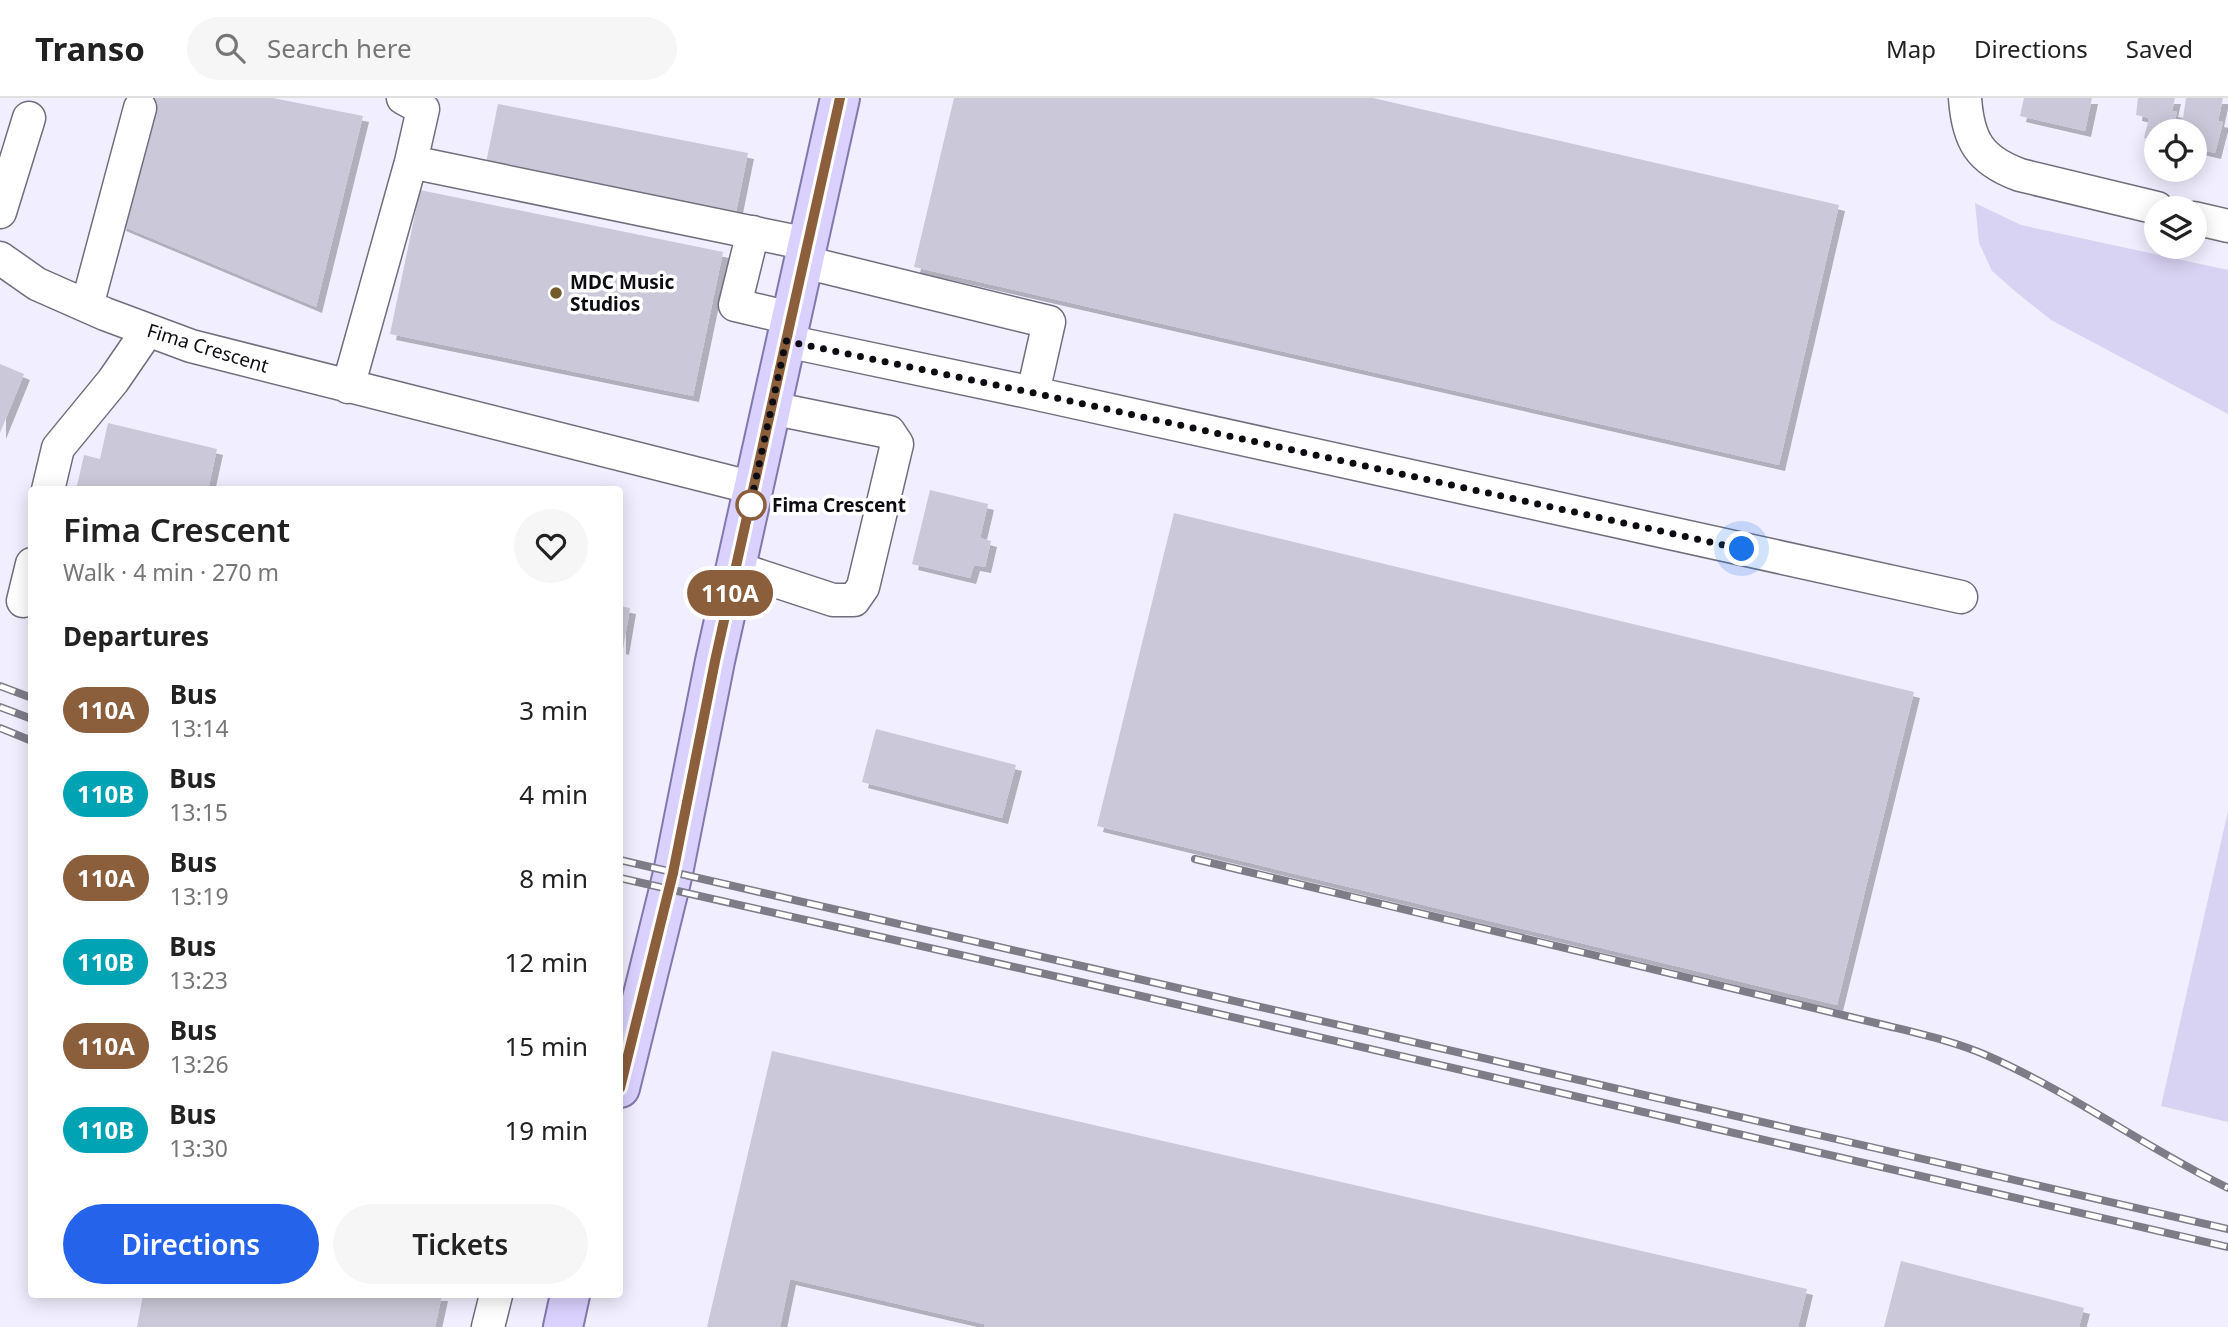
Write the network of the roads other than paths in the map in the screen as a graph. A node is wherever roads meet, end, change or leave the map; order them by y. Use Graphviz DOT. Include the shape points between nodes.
graph roads {
  1 [pos="403,98"];
  2 [pos="840,98"];
  3 [pos="1965,98"];
  4 [pos="139,108"];
  5 [pos="29,118"];
  6 [pos="411,162"];
  7 [pos="2144,205"];
  8 [pos="0,212"];
  9 [pos="2207,221"];
  10 [pos="2228,226"];
  11 [pos="753,232"];
  12 [pos="806,253"];
  13 [pos="0,258"];
  14 [pos="87,306"];
  15 [pos="148,330"];
  16 [pos="788,330"];
  17 [pos="348,387"];
  18 [pos="1034,393"];
  19 [pos="771,408"];
  20 [pos="49,486"];
  21 [pos="754,488"];
  22 [pos="736,568"];
  23 [pos="28,580"];
  24 [pos="1961,597"];
  25 [pos="23,600"];
  26 [pos="623,1076"];
  27 [pos="495,1298"];
  28 [pos="569,1298"];
  29 [pos="488,1327"];
  30 [pos="563,1327"];
  1 -- 6 [label="street" via="422,109"];
  2 -- 12 [label="main road"];
  3 -- 7 [label="street" via="1971,135 1998,167"];
  4 -- 14 [label="street"];
  5 -- 8 [label="street"];
  6 -- 11 [label="street"];
  6 -- 17 [label="street"];
  9 -- 10 [label="street"];
  11 -- 12 [label="street"];
  11 -- 16 [label="street" via="736,305"];
  12 -- 16 [label="main road"];
  12 -- 18 [label="street" via="1049,322"];
  13 -- 14 [label="street, Fima Crescent" via="37,284"];
  14 -- 15 [label="street, Fima Crescent"];
  15 -- 17 [label="street, Fima Crescent" via="191,346"];
  15 -- 20 [label="street" via="58,448"];
  16 -- 18 [label="street"];
  16 -- 19 [label="main road"];
  17 -- 21 [label="street, Fima Crescent"];
  18 -- 24 [label="street"];
  19 -- 21 [label="main road"];
  19 -- 22 [label="street" via="888,432 897,444 863,587 854,600 833,600"];
  21 -- 22 [label="main road"];
  22 -- 26 [label="main road" via="673,873"];
  23 -- 25 [label="street"];
  27 -- 29 [label="street"];
  28 -- 30 [label="main road"];
}
